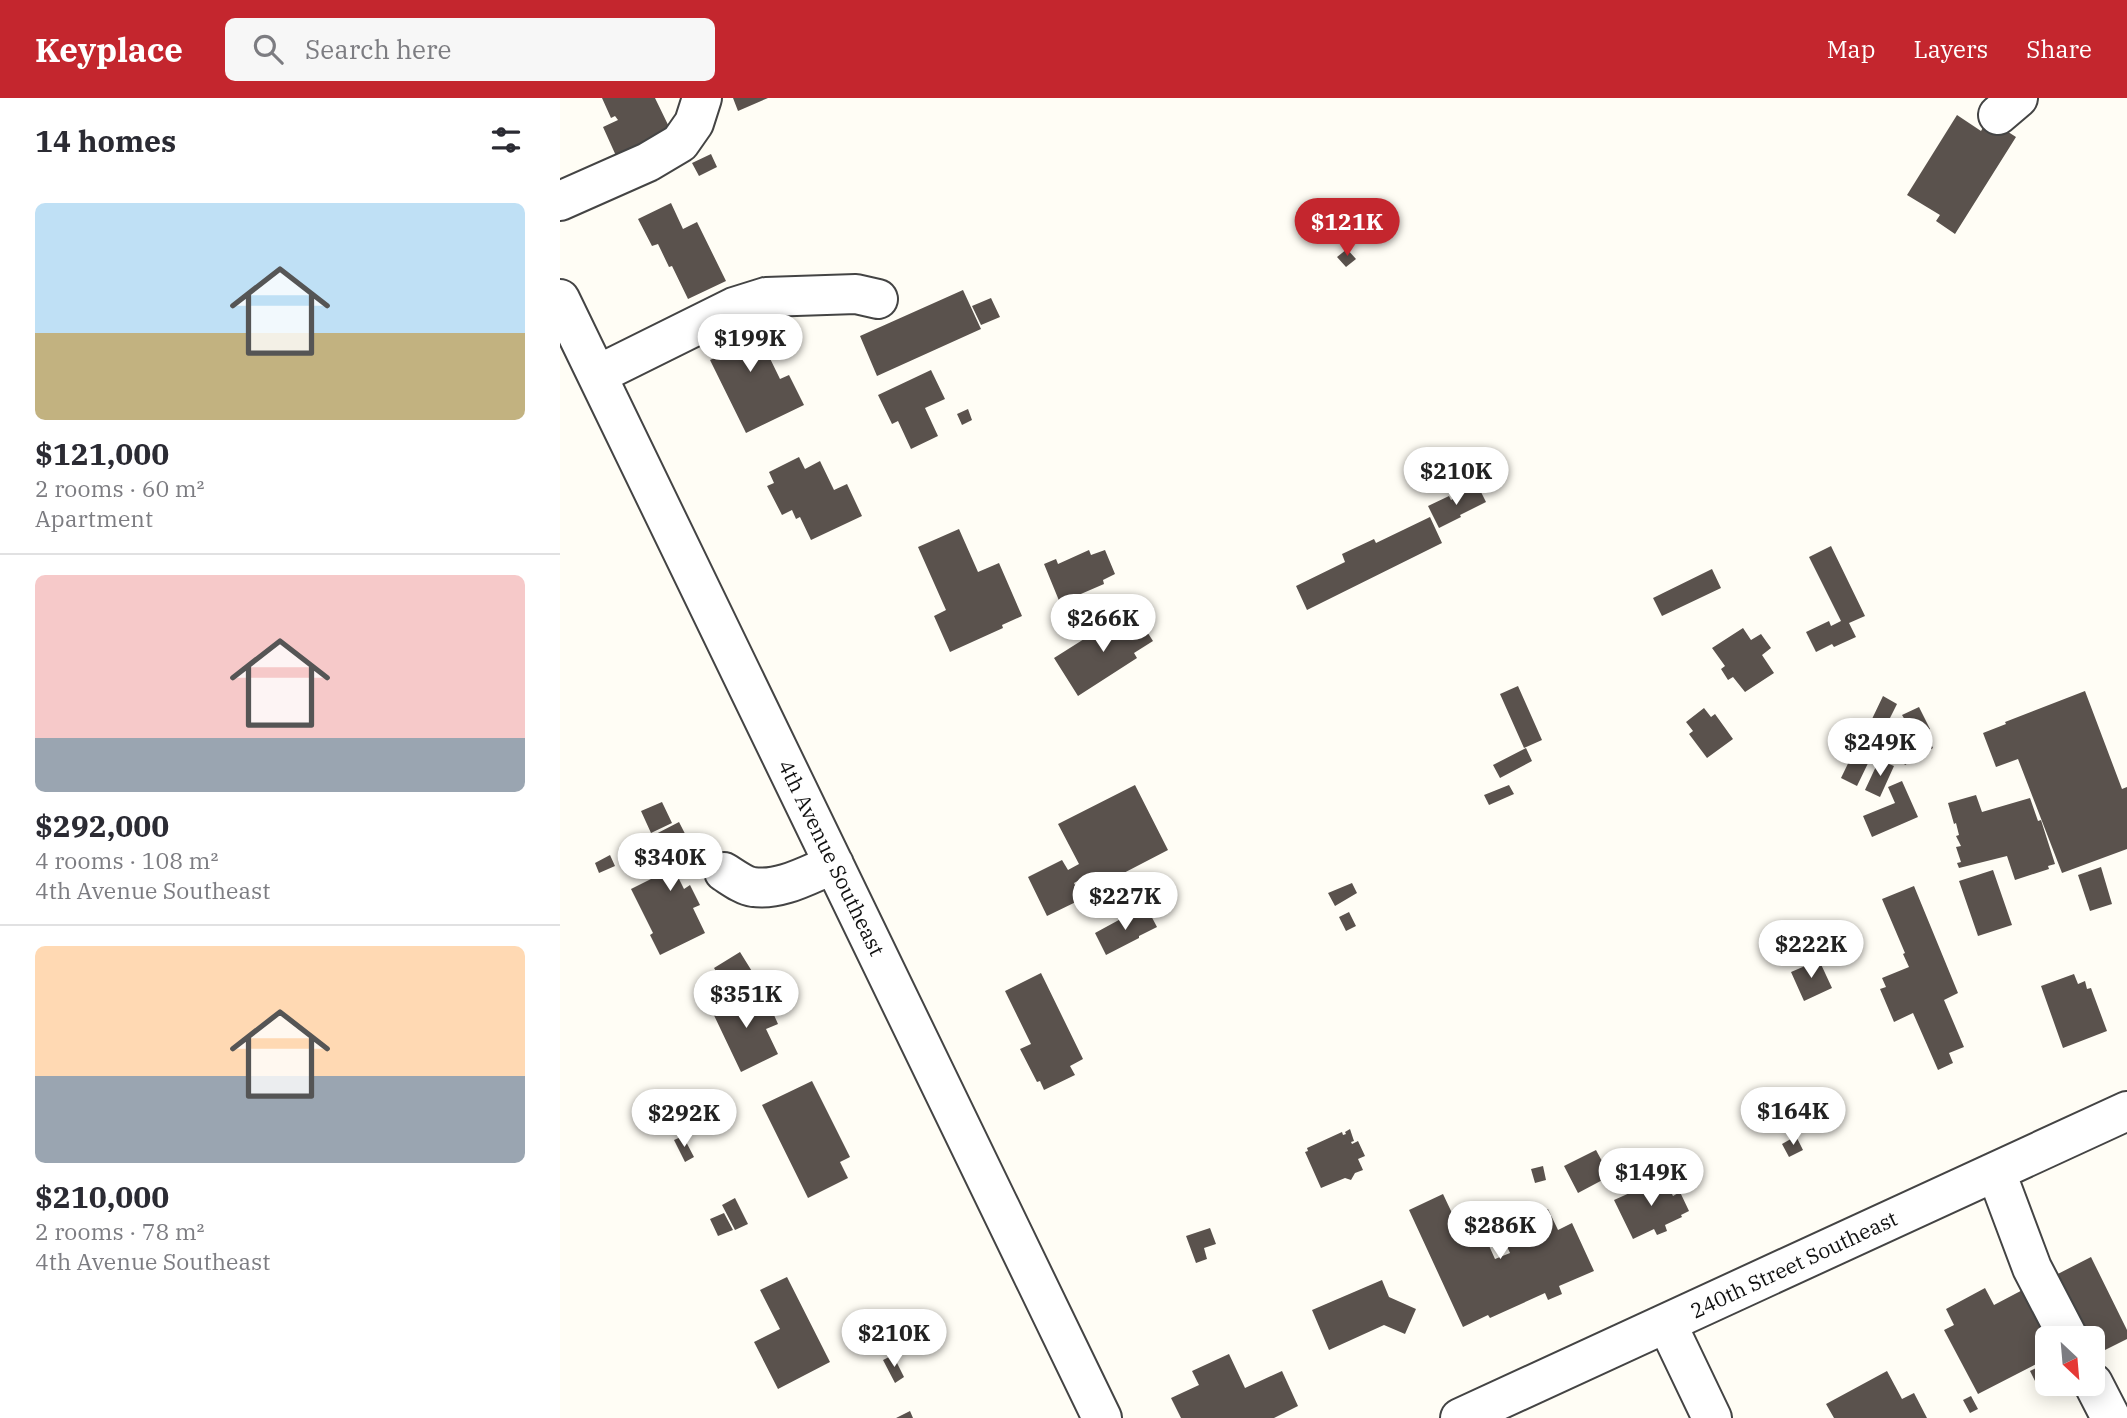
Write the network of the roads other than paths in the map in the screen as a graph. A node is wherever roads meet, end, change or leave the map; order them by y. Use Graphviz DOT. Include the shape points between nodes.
graph roads {
  1 [pos="702,98"];
  2 [pos="560,201"];
  3 [pos="560,299"];
  4 [pos="878,299"];
  5 [pos="597,375"];
  6 [pos="834,864"];
  7 [pos="723,872"];
  8 [pos="2127,1111"];
  9 [pos="1996,1172"];
  10 [pos="1667,1324"];
  11 [pos="2062,1326"];
  12 [pos="2100,1396"];
  13 [pos="1102,1418"];
  14 [pos="1460,1418"];
  15 [pos="1712,1418"];
  16 [pos="2111,1418"];
  1 -- 2 [label="street" via="694,123 680,143"];
  3 -- 5 [label="street, 4th Avenue Southeast"];
  4 -- 5 [label="street" via="856,294 766,297 734,307"];
  5 -- 6 [label="street, 4th Avenue Southeast"];
  6 -- 7 [label="street" via="771,887 751,888"];
  6 -- 13 [label="street, 4th Avenue Southeast"];
  8 -- 9 [label="street, 240th Street Southeast"];
  9 -- 10 [label="street, 240th Street Southeast"];
  9 -- 11 [label="street" via="2032,1268"];
  10 -- 14 [label="street, 240th Street Southeast"];
  10 -- 15 [label="street"];
  12 -- 16 [label="street"];
}
